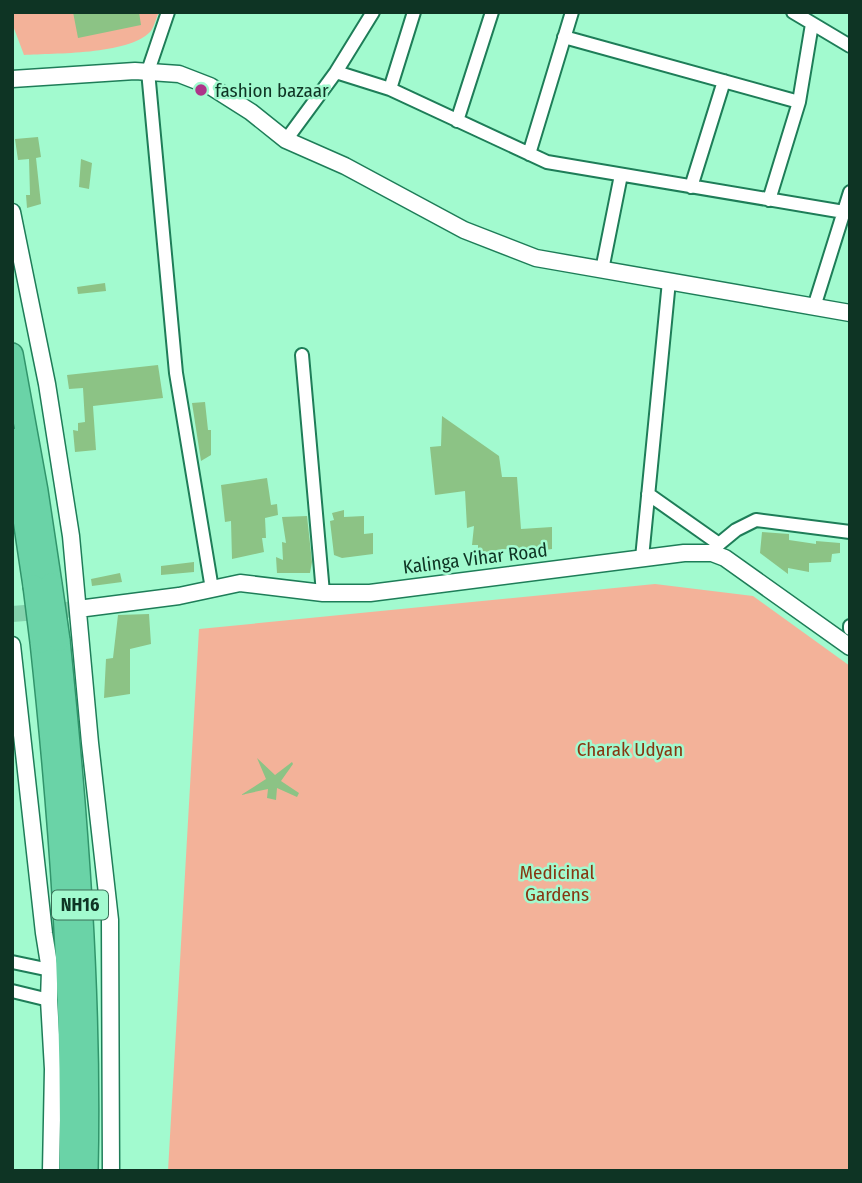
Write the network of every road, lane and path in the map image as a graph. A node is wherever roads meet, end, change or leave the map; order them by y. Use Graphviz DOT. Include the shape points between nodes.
graph roads {
  1 [pos="168,12"];
  2 [pos="373,12"];
  3 [pos="414,12"];
  4 [pos="492,12"];
  5 [pos="572,12"];
  6 [pos="797,13"];
  7 [pos="812,24"];
  8 [pos="564,37"];
  9 [pos="850,46"];
  10 [pos="148,71"];
  11 [pos="336,72"];
  12 [pos="12,79"];
  13 [pos="724,81"];
  14 [pos="390,89"];
  15 [pos="799,102"];
  16 [pos="457,121"];
  17 [pos="286,140"];
  18 [pos="529,154"];
  19 [pos="621,175"];
  20 [pos="691,187"];
  21 [pos="850,191"];
  22 [pos="769,200"];
  23 [pos="12,212"];
  24 [pos="844,212"];
  25 [pos="601,270"];
  26 [pos="669,281"];
  27 [pos="814,307"];
  28 [pos="850,313"];
  29 [pos="12,354"];
  30 [pos="302,355"];
  31 [pos="12,439"];
  32 [pos="648,494"];
  33 [pos="850,532"];
  34 [pos="716,548"];
  35 [pos="642,558"];
  36 [pos="42,585"];
  37 [pos="212,589"];
  38 [pos="323,593"];
  39 [pos="78,609"];
  40 [pos="50,641"];
  41 [pos="12,645"];
  42 [pos="850,647"];
  43 [pos="12,962"];
  44 [pos="50,970"];
  45 [pos="12,991"];
  46 [pos="48,1000"];
  47 [pos="51,1171"];
  48 [pos="70,1171"];
  49 [pos="87,1171"];
  50 [pos="111,1171"];
  1 -- 10 [label="street"];
  2 -- 11 [label="street"];
  3 -- 14 [label="street"];
  4 -- 16 [label="street"];
  5 -- 8 [label="street"];
  6 -- 7 [label="street"];
  7 -- 9 [label="street"];
  7 -- 15 [label="street"];
  8 -- 13 [label="street"];
  8 -- 18 [label="street"];
  10 -- 12 [label="street"];
  10 -- 17 [label="street" via="179,74 210,86"];
  10 -- 37 [label="street" via="176,373"];
  11 -- 14 [label="street"];
  11 -- 17 [label="street"];
  13 -- 15 [label="street"];
  13 -- 20 [label="street"];
  14 -- 16 [label="street"];
  15 -- 22 [label="street"];
  16 -- 18 [label="street"];
  17 -- 25 [label="street" via="464,230 536,258"];
  18 -- 19 [label="street" via="547,162"];
  19 -- 20 [label="street"];
  19 -- 25 [label="street"];
  20 -- 22 [label="street"];
  21 -- 24 [label="street"];
  22 -- 24 [label="street"];
  23 -- 39 [label="street" via="47,384"];
  24 -- 27 [label="street"];
  25 -- 26 [label="street"];
  26 -- 27 [label="street"];
  26 -- 32 [label="street"];
  27 -- 28 [label="street"];
  29 -- 36 [label="highway, NH16" via="37,491"];
  30 -- 38 [label="street"];
  31 -- 36 [label="highway, NH16"];
  32 -- 34 [label="street"];
  32 -- 35 [label="street"];
  33 -- 34 [label="street" via="756,520"];
  34 -- 35 [label="street, Kalinga Vihar Road"];
  34 -- 42 [label="street, Kalinga Vihar Road"];
  35 -- 38 [label="street, Kalinga Vihar Road" via="370,593"];
  36 -- 40 [label="highway, NH16, bridge"];
  37 -- 38 [label="street, Kalinga Vihar Road" via="240,583"];
  37 -- 39 [label="street, Kalinga Vihar Road"];
  39 -- 50 [label="street" via="110,920"];
  40 -- 48 [label="highway, NH16" via="68,961"];
  40 -- 49 [label="highway, NH16" via="71,755 80,897"];
  41 -- 44 [label="street"];
  43 -- 44 [label="street"];
  44 -- 46 [label="street"];
  45 -- 46 [label="street"];
  46 -- 47 [label="street" via="53,1069"];
}
